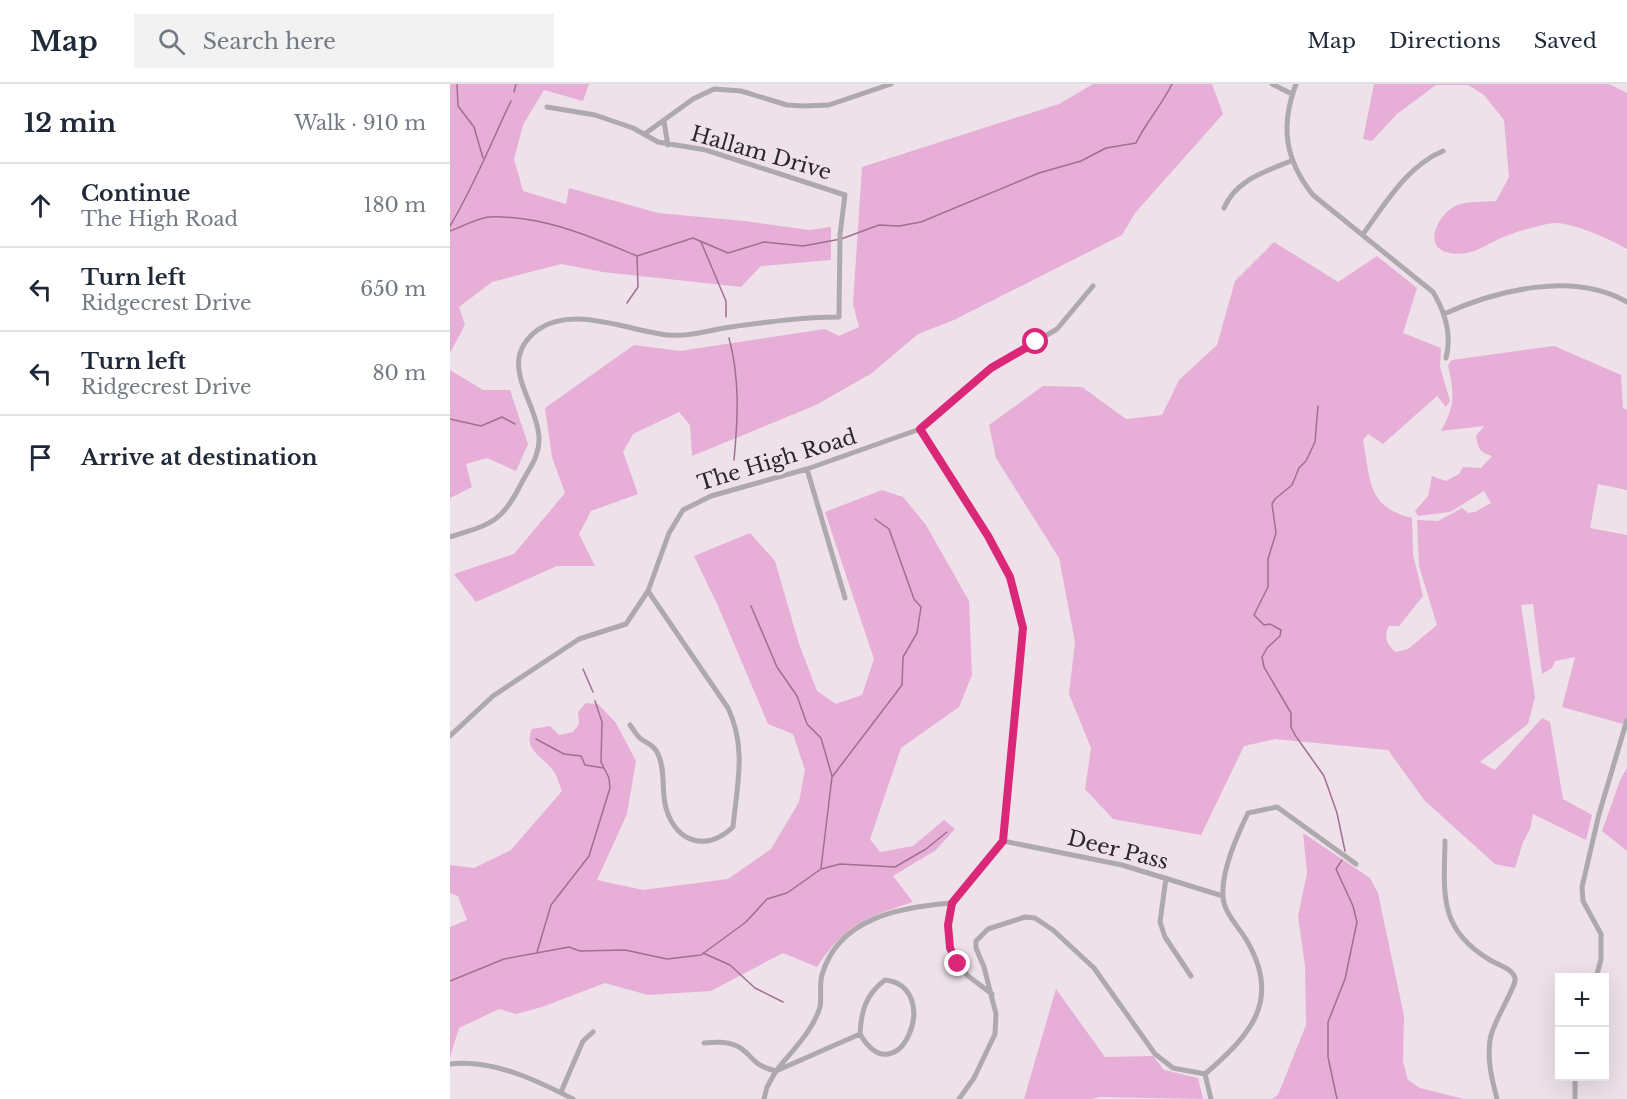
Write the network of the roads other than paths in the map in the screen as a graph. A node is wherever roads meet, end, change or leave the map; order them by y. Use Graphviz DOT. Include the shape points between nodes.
graph roads {
  1 [pos="891,84"];
  2 [pos="1272,84"];
  3 [pos="1296,84"];
  4 [pos="1292,94"];
  5 [pos="547,107"];
  6 [pos="664,122"];
  7 [pos="646,133"];
  8 [pos="668,145"];
  9 [pos="1443,152"];
  10 [pos="1291,161"];
  11 [pos="1224,208"];
  12 [pos="1362,234"];
  13 [pos="1093,286"];
  14 [pos="1627,302"];
  15 [pos="1444,314"];
  16 [pos="1446,358"];
  17 [pos="920,429"];
  18 [pos="807,469"];
  19 [pos="450,537"];
  20 [pos="648,591"];
  21 [pos="845,598"];
  22 [pos="1627,720"];
  23 [pos="630,725"];
  24 [pos="450,736"];
  25 [pos="1003,841"];
  26 [pos="1445,841"];
  27 [pos="1356,864"];
  28 [pos="1166,878"];
  29 [pos="1223,896"];
  30 [pos="952,903"];
  31 [pos="1597,973"];
  32 [pos="1191,976"];
  33 [pos="992,994"];
  34 [pos="592,1032"];
  35 [pos="860,1034"];
  36 [pos="704,1042"];
  37 [pos="450,1064"];
  38 [pos="776,1071"];
  39 [pos="1205,1074"];
  40 [pos="1575,1081"];
  41 [pos="561,1092"];
  42 [pos="573,1099"];
  43 [pos="764,1099"];
  44 [pos="959,1099"];
  45 [pos="1211,1099"];
  46 [pos="1497,1099"];
  47 [pos="1575,1099"];
  1 -- 6 [label="street" via="830,105 803,106 741,91 714,89"];
  2 -- 4 [label="street"];
  3 -- 4 [label="street"];
  4 -- 10 [label="street" via="1287,123"];
  5 -- 7 [label="street, Hallam Drive" via="595,115"];
  6 -- 7 [label="street, Hallam Drive"];
  6 -- 8 [label="street, Hallam Drive"];
  7 -- 8 [label="street, Hallam Drive"];
  8 -- 19 [label="street, Hallam Drive" via="706,150 845,195 839,317 681,335 575,319 554,321 539,329 522,350 518,370 538,429 533,465 501,516"];
  9 -- 12 [label="street" via="1422,162 1409,174"];
  10 -- 11 [label="street" via="1241,184"];
  10 -- 12 [label="street" via="1313,195"];
  12 -- 15 [label="street" via="1433,292"];
  13 -- 17 [label="street, The High Road" via="1057,329 991,368"];
  14 -- 15 [label="street" via="1603,291 1566,286 1485,297"];
  15 -- 16 [label="street" via="1448,335"];
  17 -- 18 [label="street, The High Road"];
  17 -- 25 [label="street" via="1010,577 1023,628"];
  18 -- 20 [label="street, The High Road" via="711,496 683,510 669,533"];
  18 -- 21 [label="street"];
  20 -- 23 [label="street" via="737,727 741,747 733,827 723,836 703,842 691,841 683,835 666,808 658,753"];
  20 -- 24 [label="street, The High Road" via="626,624 579,639 488,700"];
  22 -- 31 [label="street" via="1582,887 1583,900 1601,934"];
  25 -- 28 [label="street, Deer Pass"];
  25 -- 30 [label="street"];
  26 -- 46 [label="street" via="1444,902 1448,915 1465,942 1510,970 1515,979 1490,1040 1490,1072"];
  27 -- 29 [label="street" via="1277,807 1266,808 1248,813 1230,856"];
  28 -- 29 [label="street, Deer Pass"];
  28 -- 32 [label="street" via="1160,922 1165,937"];
  29 -- 39 [label="street" via="1260,968 1262,991 1258,1013 1239,1045"];
  30 -- 33 [label="street" via="948,925 950,948 968,976"];
  30 -- 38 [label="street" via="879,916 842,939 821,977 820,1007 811,1025"];
  33 -- 39 [label="street" via="976,941 1001,923 1025,916 1035,918 1094,968 1155,1054 1173,1068"];
  33 -- 44 [label="street" via="994,1034 974,1078"];
  34 -- 41 [label="street" via="583,1041"];
  35 -- 35 [label="street" via="875,1053 884,1055 903,1044 914,1011 911,997 897,981 885,980 874,988 865,1002"];
  35 -- 38 [label="street"];
  36 -- 38 [label="street" via="739,1046 755,1063"];
  37 -- 41 [label="street" via="486,1064"];
  38 -- 43 [label="street"];
  39 -- 45 [label="street"];
  40 -- 47 [label="street"];
  41 -- 42 [label="street"];
}
